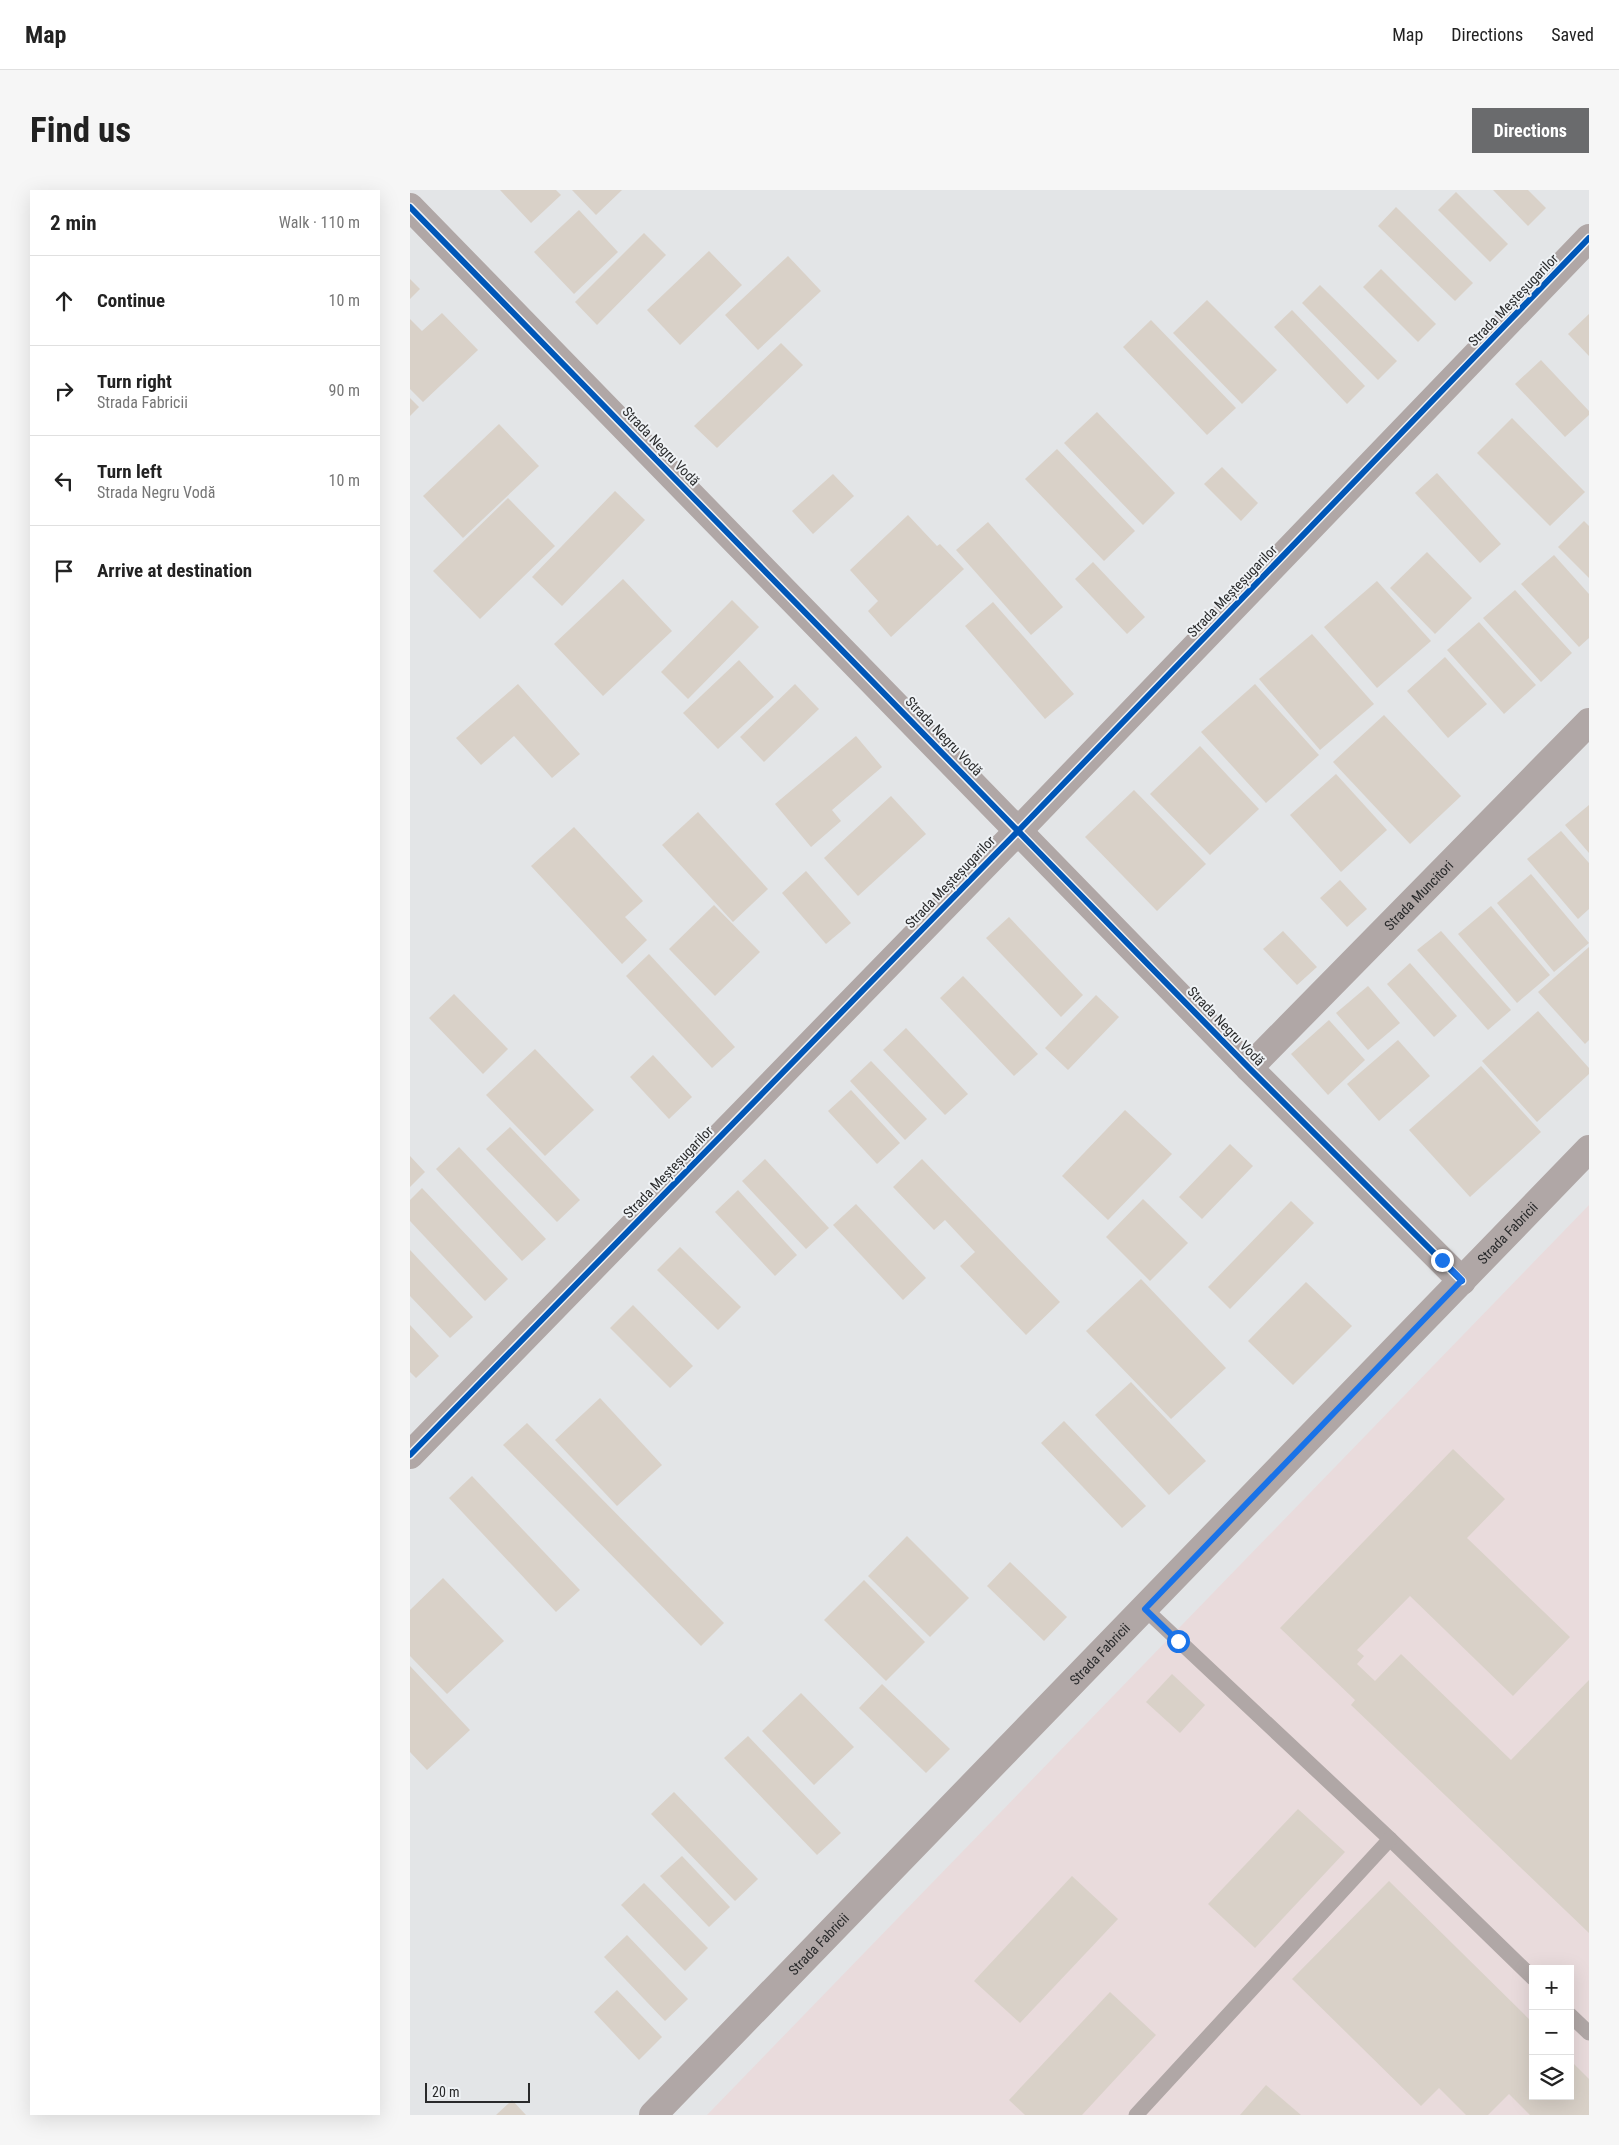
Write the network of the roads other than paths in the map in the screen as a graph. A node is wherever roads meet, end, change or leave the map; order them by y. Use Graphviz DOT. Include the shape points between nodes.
graph roads {
  1 [pos="410,207"];
  2 [pos="1589,238"];
  3 [pos="1589,722"];
  4 [pos="1019,830"];
  5 [pos="1249,1068"];
  6 [pos="1589,1150"];
  7 [pos="1462,1280"];
  8 [pos="410,1455"];
  9 [pos="1145,1609"];
  10 [pos="1390,1839"];
  11 [pos="1529,1974"];
  12 [pos="1574,2019"];
  13 [pos="1589,2033"];
  14 [pos="653,2115"];
  15 [pos="1136,2115"];
  1 -- 4 [label="street, Strada Negru Vodă"];
  2 -- 4 [label="street, Strada Meșteșugarilor"];
  3 -- 5 [label="street, Strada Muncitori"];
  4 -- 5 [label="street, Strada Negru Vodă"];
  4 -- 8 [label="street, Strada Meșteșugarilor"];
  5 -- 7 [label="street, Strada Negru Vodă"];
  6 -- 7 [label="street, Strada Fabricii"];
  7 -- 9 [label="street, Strada Fabricii"];
  9 -- 10 [label="lane"];
  9 -- 14 [label="street, Strada Fabricii"];
  10 -- 11 [label="lane"];
  10 -- 15 [label="lane"];
  12 -- 13 [label="lane"];
}
